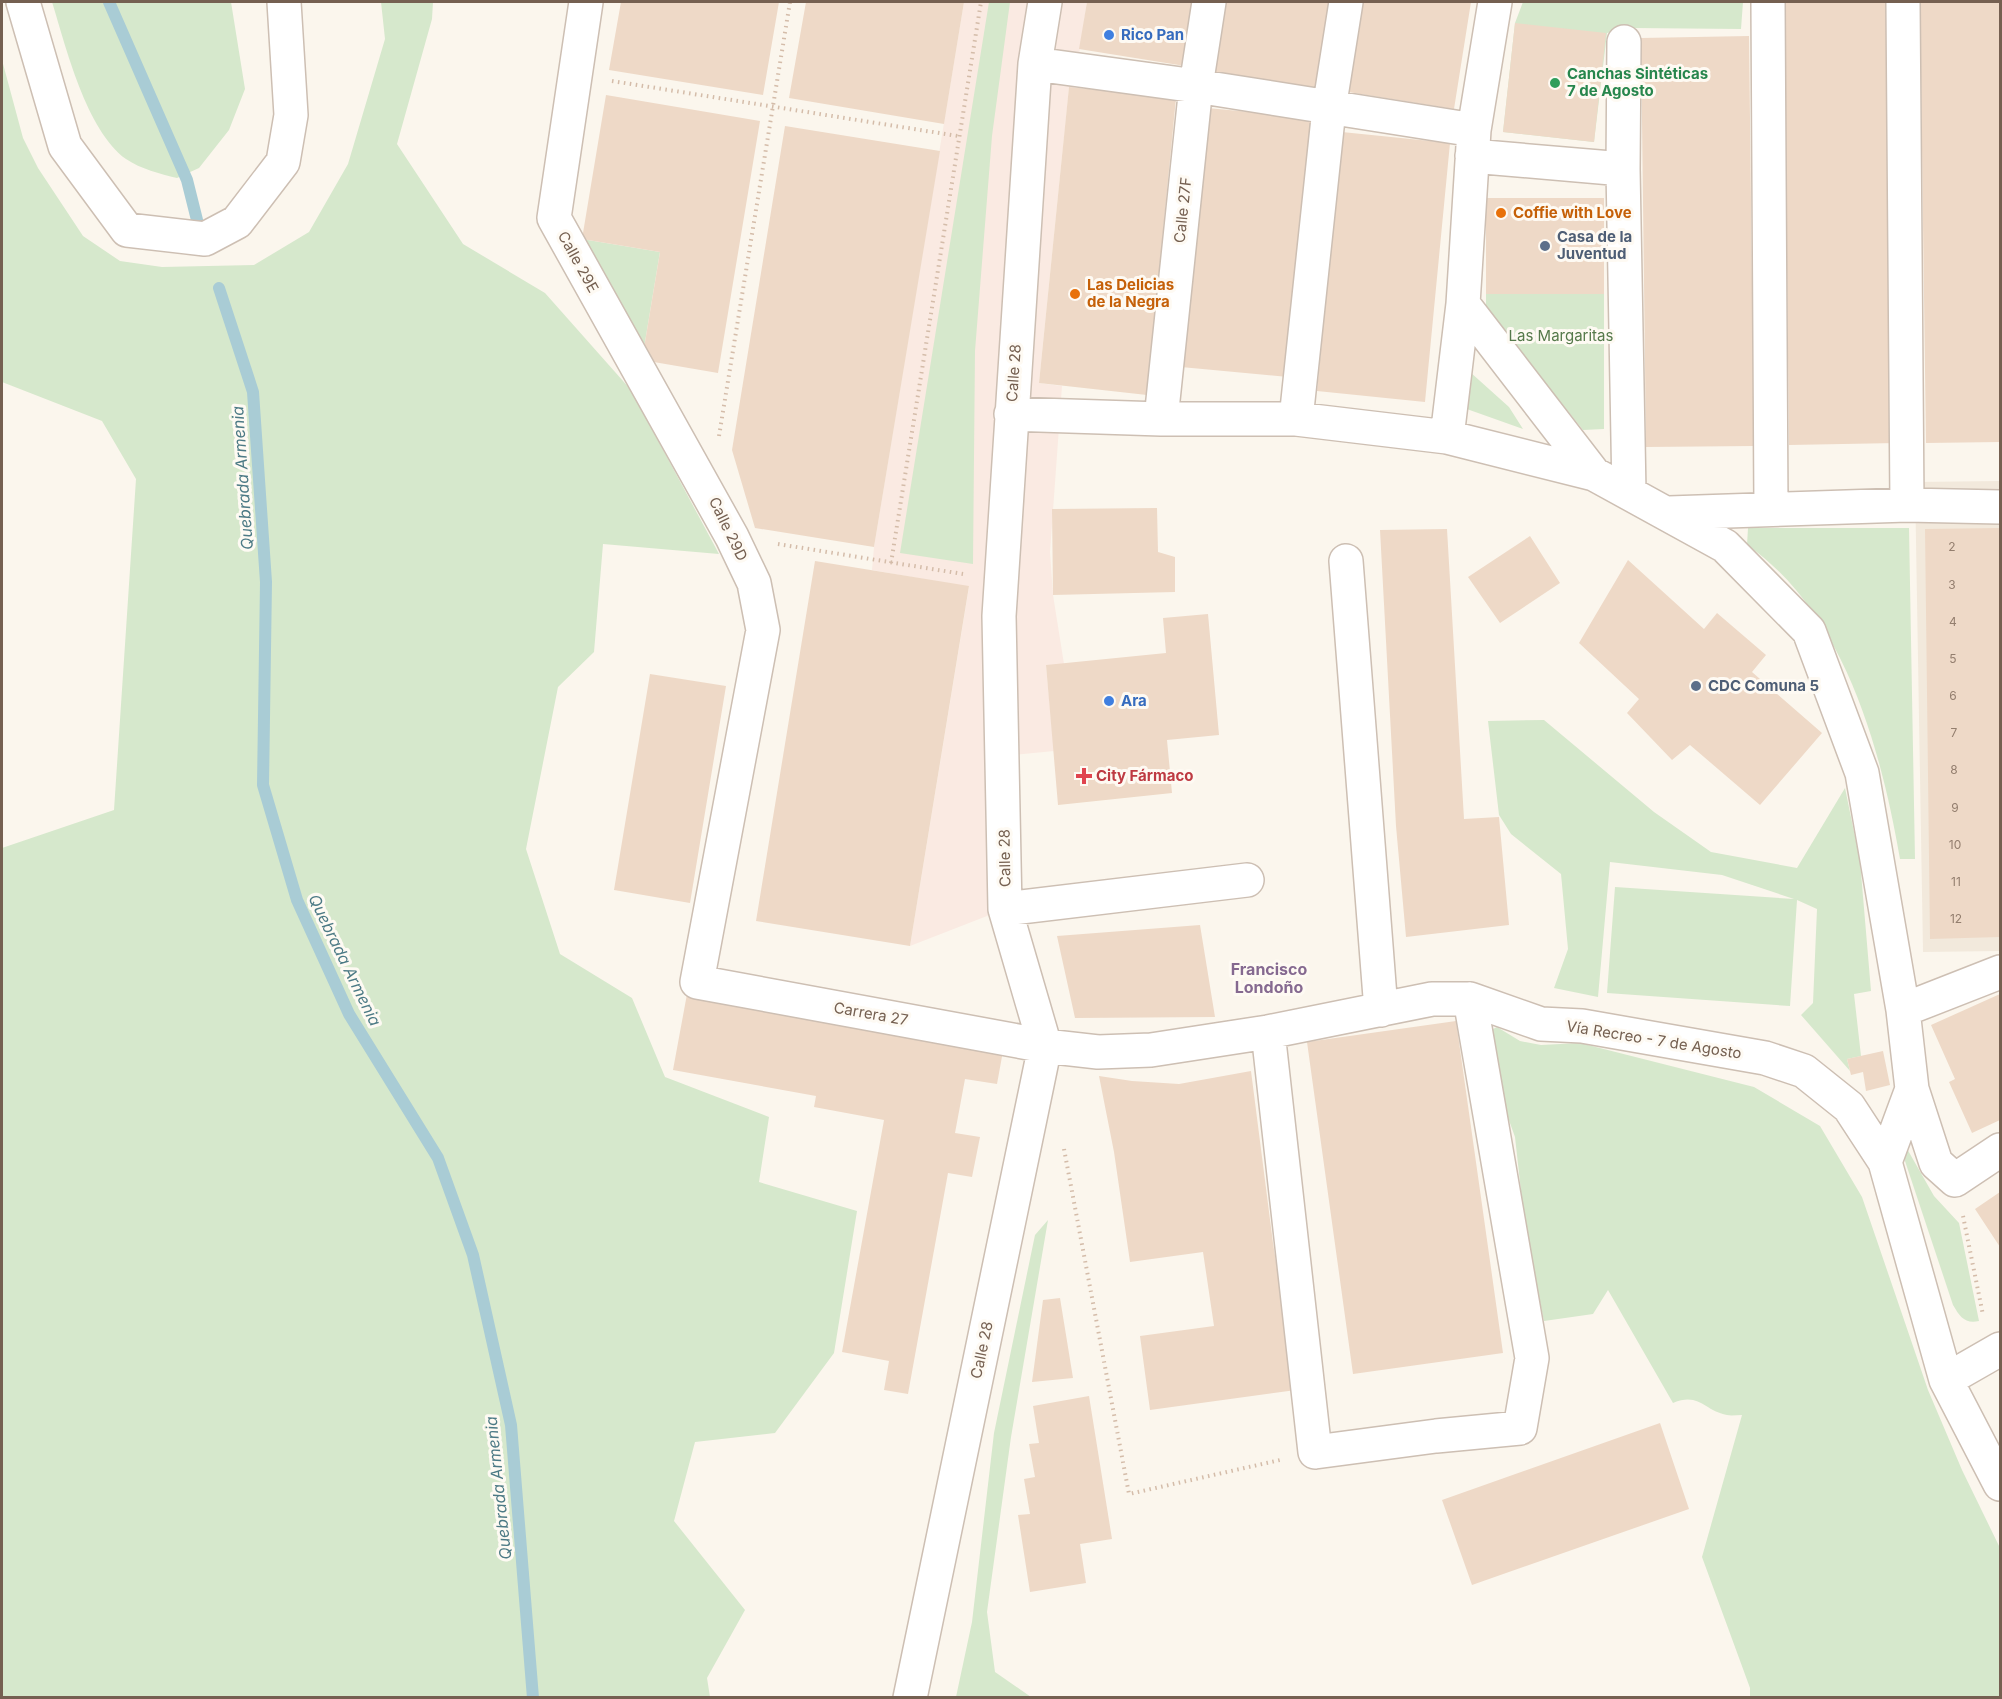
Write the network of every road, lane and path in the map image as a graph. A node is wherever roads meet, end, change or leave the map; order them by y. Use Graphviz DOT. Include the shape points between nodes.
graph roads {
  1 [pos="23,2"];
  2 [pos="284,2"];
  3 [pos="586,2"];
  4 [pos="790,2"];
  5 [pos="981,2"];
  6 [pos="1045,2"];
  7 [pos="1209,2"];
  8 [pos="1346,2"];
  9 [pos="1495,2"];
  10 [pos="1768,2"];
  11 [pos="1903,2"];
  12 [pos="1624,42"];
  13 [pos="1035,64"];
  14 [pos="573,75"];
  15 [pos="1196,86"];
  16 [pos="774,107"];
  17 [pos="1329,109"];
  18 [pos="958,136"];
  19 [pos="1473,143"];
  20 [pos="1623,169"];
  21 [pos="1463,304"];
  22 [pos="1011,414"];
  23 [pos="1161,419"];
  24 [pos="1296,419"];
  25 [pos="1447,437"];
  26 [pos="719,438"];
  27 [pos="1594,474"];
  28 [pos="1629,493"];
  29 [pos="709,497"];
  30 [pos="1907,505"];
  31 [pos="2001,507"];
  32 [pos="1771,508"];
  33 [pos="1669,513"];
  34 [pos="732,537"];
  35 [pos="1346,561"];
  36 [pos="891,563"];
  37 [pos="1000,580"];
  38 [pos="1247,880"];
  39 [pos="1005,909"];
  40 [pos="2001,972"];
  41 [pos="697,982"];
  42 [pos="1470,999"];
  43 [pos="1381,1010"];
  44 [pos="1903,1010"];
  45 [pos="1268,1032"];
  46 [pos="1045,1046"];
  47 [pos="1911,1089"];
  48 [pos="1062,1138"];
  49 [pos="2001,1150"];
  50 [pos="1885,1162"];
  51 [pos="1955,1180"];
  52 [pos="1996,1352"];
  53 [pos="1946,1380"];
  54 [pos="1315,1452"];
  55 [pos="2001,1484"];
  56 [pos="910,1698"];
  1 -- 2 [label="street" via="65,146 127,230 205,239 237,222 283,162 291,115"];
  3 -- 14 [label="street, Calle 29E"];
  4 -- 16 [label="path"];
  5 -- 18 [label="path"];
  6 -- 13 [label="street, Calle 28"];
  7 -- 15 [label="street, Calle 27F"];
  8 -- 17 [label="street"];
  9 -- 19 [label="street"];
  10 -- 32 [label="street"];
  11 -- 30 [label="street"];
  12 -- 20 [label="street"];
  13 -- 15 [label="street"];
  13 -- 22 [label="street, Calle 28"];
  14 -- 16 [label="path"];
  14 -- 29 [label="street, Calle 29E" via="554,218"];
  15 -- 17 [label="street"];
  15 -- 23 [label="street, Calle 27F"];
  16 -- 18 [label="path"];
  16 -- 26 [label="path"];
  17 -- 19 [label="street"];
  17 -- 24 [label="street"];
  18 -- 36 [label="path"];
  19 -- 20 [label="street"];
  19 -- 21 [label="street"];
  20 -- 28 [label="street"];
  21 -- 25 [label="street"];
  21 -- 27 [label="street"];
  22 -- 23 [label="street"];
  22 -- 37 [label="street, Calle 28"];
  23 -- 24 [label="street"];
  24 -- 25 [label="street"];
  25 -- 27 [label="street"];
  27 -- 28 [label="street"];
  28 -- 33 [label="street"];
  29 -- 34 [label="street, Calle 29D"];
  30 -- 31 [label="street"];
  30 -- 32 [label="street"];
  32 -- 33 [label="street"];
  33 -- 44 [label="street" via="1725,546 1809,631 1862,772"];
  34 -- 36 [label="path"];
  34 -- 41 [label="street, Calle 29D" via="754,583 763,630"];
  35 -- 43 [label="street"];
  36 -- 37 [label="path"];
  37 -- 39 [label="street, Calle 28"];
  38 -- 39 [label="street"];
  39 -- 46 [label="street, Calle 28"];
  40 -- 44 [label="street"];
  41 -- 46 [label="street, Carrera 27"];
  42 -- 43 [label="street, Vía Recreo - 7 de Agosto" via="1432,999"];
  42 -- 50 [label="street, Vía Recreo - 7 de Agosto" via="1541,1024 1582,1026 1765,1058 1804,1071 1849,1107"];
  42 -- 54 [label="street" via="1532,1358 1520,1428"];
  43 -- 45 [label="street, Vía Recreo - 7 de Agosto"];
  44 -- 47 [label="street"];
  45 -- 46 [label="street, Vía Recreo - 7 de Agosto" via="1150,1050 1098,1052"];
  45 -- 54 [label="street"];
  46 -- 56 [label="street, Calle 28"];
  47 -- 50 [label="street"];
  47 -- 51 [label="street" via="1936,1163"];
  48 -- 54 [label="path" via="1129,1494"];
  49 -- 51 [label="street"];
  50 -- 53 [label="street, Vía Recreo - 7 de Agosto"];
  51 -- 52 [label="path"];
  52 -- 53 [label="street"];
  53 -- 55 [label="street, Vía Recreo - 7 de Agosto"];
}
